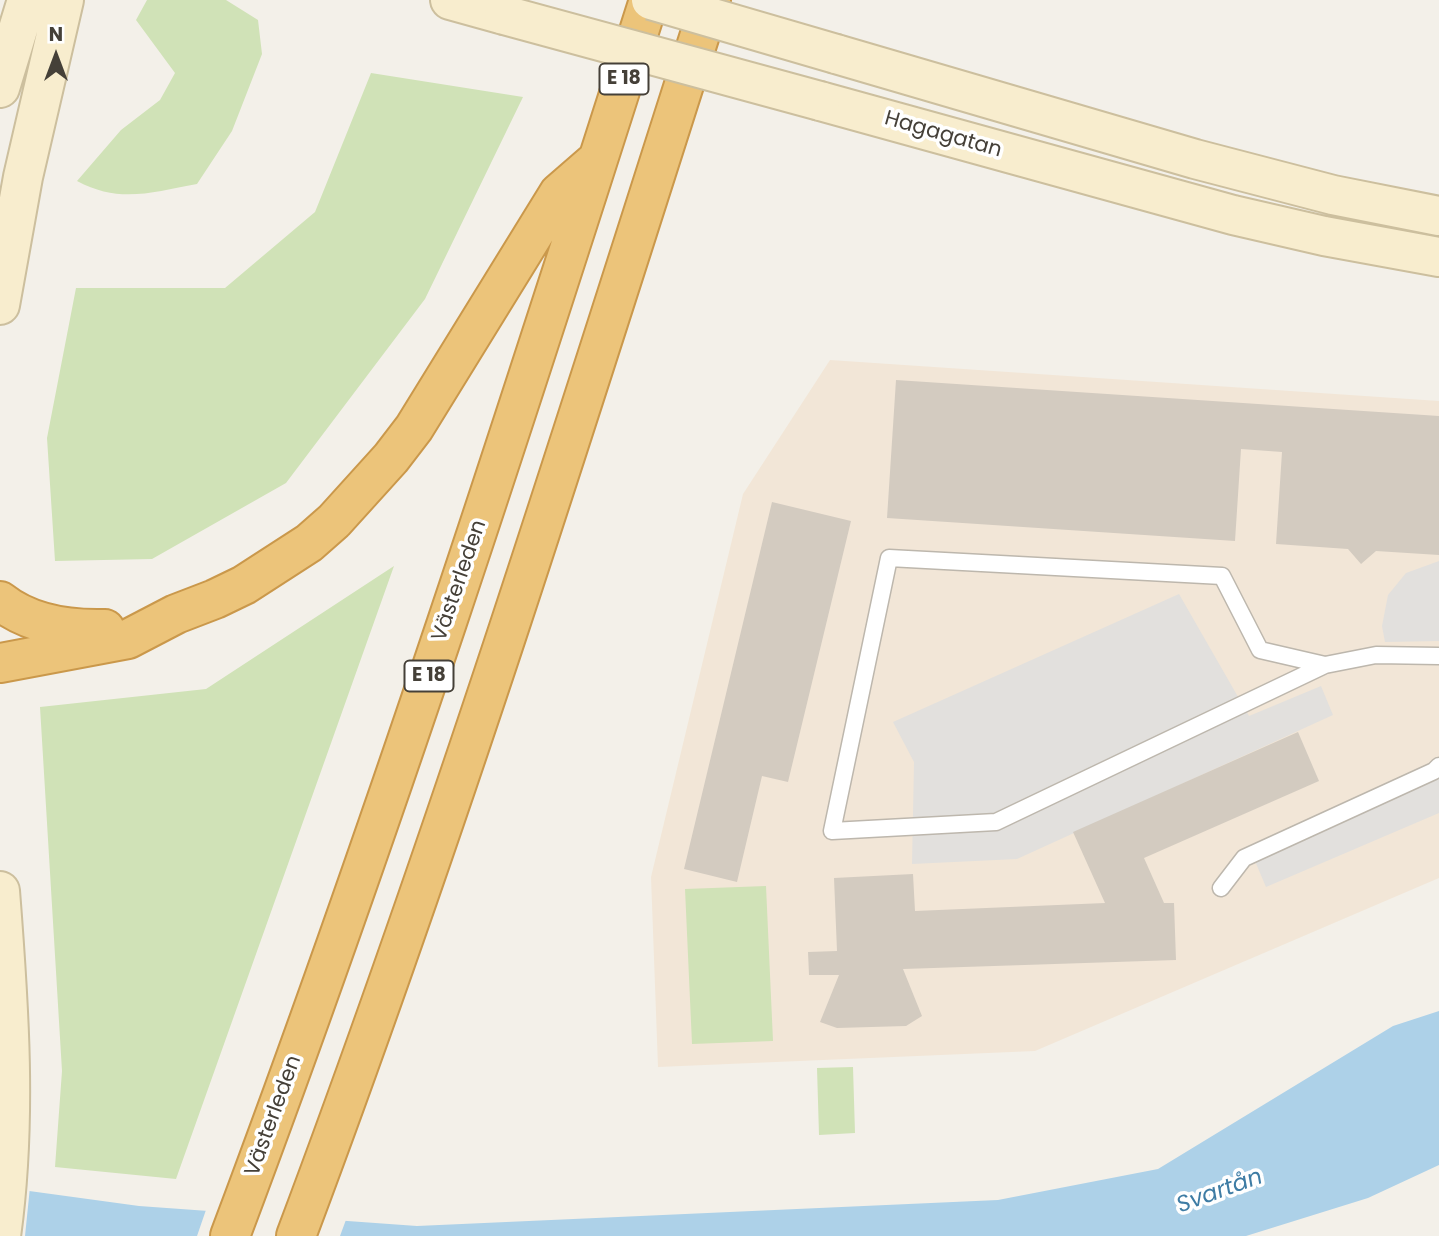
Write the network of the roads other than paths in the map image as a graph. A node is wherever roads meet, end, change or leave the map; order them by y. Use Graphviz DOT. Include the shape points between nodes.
graph roads {
  1 [pos="64,0"];
  2 [pos="450,0"];
  3 [pos="650,0"];
  4 [pos="711,0"];
  5 [pos="24,4"];
  6 [pos="0,88"];
  7 [pos="599,158"];
  8 [pos="1439,216"];
  9 [pos="1439,257"];
  10 [pos="0,305"];
  11 [pos="0,601"];
  12 [pos="149,627"];
  13 [pos="1439,656"];
  14 [pos="0,663"];
  15 [pos="1325,665"];
  16 [pos="1439,766"];
  17 [pos="1221,888"];
  18 [pos="0,891"];
  19 [pos="1,1236"];
  20 [pos="230,1236"];
  21 [pos="296,1236"];
  1 -- 10 [label="street" via="23,177"];
  2 -- 9 [label="street, Hagagatan, bridge" via="1233,215"];
  3 -- 7 [label="highway, Västerleden / E 18"];
  3 -- 8 [label="street, bridge" via="1195,159 1333,195"];
  4 -- 21 [label="highway, E 18" via="522,594"];
  5 -- 6 [label="street"];
  7 -- 12 [label="highway" via="559,193 414,428 334,521 244,585"];
  7 -- 20 [label="highway, Västerleden / E 18" via="397,770"];
  11 -- 12 [label="highway" via="54,626 81,630"];
  12 -- 14 [label="highway" via="128,639"];
  13 -- 15 [label="lane" via="1376,656"];
  15 -- 15 [label="lane" via="996,822 832,831 889,558 1222,576 1260,650"];
  16 -- 17 [label="lane" via="1244,858"];
  18 -- 19 [label="street" via="7,976 8,1153"];
}
